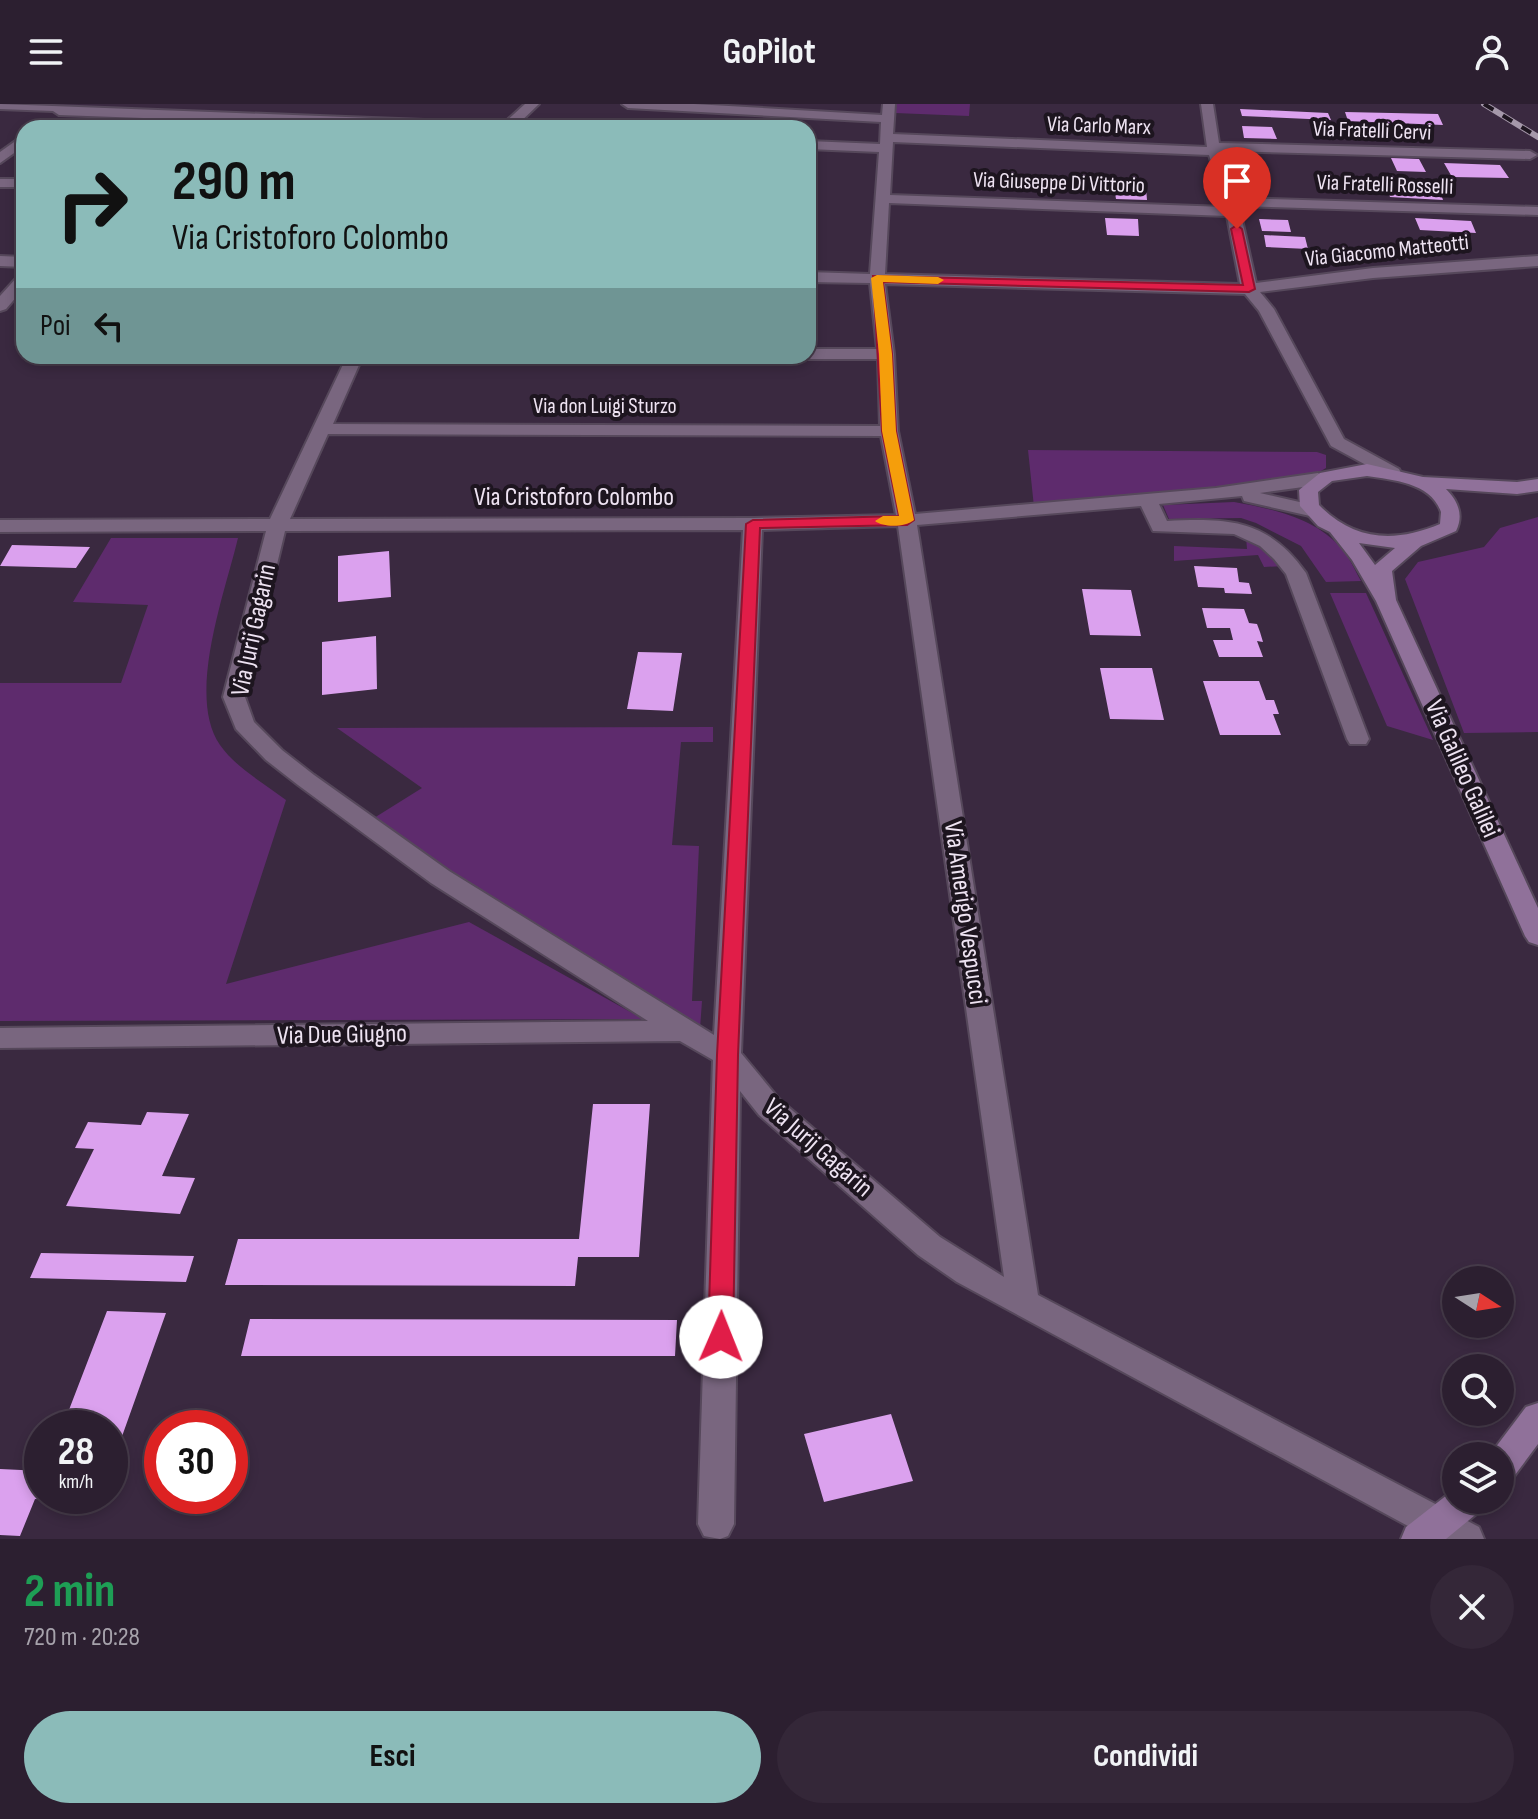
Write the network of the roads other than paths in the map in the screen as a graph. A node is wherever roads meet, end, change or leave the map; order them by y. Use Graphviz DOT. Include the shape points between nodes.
graph roads {
  1 [pos="533,104"];
  2 [pos="628,104"];
  3 [pos="1207,104"];
  4 [pos="0,105"];
  5 [pos="60,111"];
  6 [pos="889,112"];
  7 [pos="311,120"];
  8 [pos="514,120"];
  9 [pos="887,143"];
  10 [pos="816,145"];
  11 [pos="16,146"];
  12 [pos="1214,149"];
  13 [pos="1530,155"];
  14 [pos="0,159"];
  15 [pos="883,199"];
  16 [pos="1232,207"];
  17 [pos="1538,211"];
  18 [pos="1538,261"];
  19 [pos="816,277"];
  20 [pos="877,278"];
  21 [pos="16,287"];
  22 [pos="1249,289"];
  23 [pos="0,306"];
  24 [pos="816,354"];
  25 [pos="886,354"];
  26 [pos="351,364"];
  27 [pos="321,429"];
  28 [pos="889,431"];
  29 [pos="1337,442"];
  30 [pos="1392,473"];
  31 [pos="1321,478"];
  32 [pos="1416,480"];
  33 [pos="1538,485"];
  34 [pos="1517,488"];
  35 [pos="1216,494"];
  36 [pos="1147,499"];
  37 [pos="1310,510"];
  38 [pos="1453,515"];
  39 [pos="907,520"];
  40 [pos="753,524"];
  41 [pos="0,526"];
  42 [pos="277,526"];
  43 [pos="1338,530"];
  44 [pos="1414,542"];
  45 [pos="1386,601"];
  46 [pos="1358,739"];
  47 [pos="1538,936"];
  48 [pos="684,1031"];
  49 [pos="0,1038"];
  50 [pos="727,1055"];
  51 [pos="1024,1305"];
  52 [pos="1538,1418"];
  53 [pos="1514,1450"];
  54 [pos="1458,1514"];
  55 [pos="716,1524"];
  56 [pos="1442,1536"];
  1 -- 8 [label="street"];
  2 -- 6 [label="street"];
  3 -- 12 [label="street"];
  4 -- 5 [label="street"];
  5 -- 7 [label="street"];
  6 -- 9 [label="street, Via Amerigo Vespucci"];
  9 -- 10 [label="street, Via Carlo Marx"];
  9 -- 12 [label="street, Via Carlo Marx"];
  9 -- 15 [label="street, Via Amerigo Vespucci"];
  11 -- 14 [label="street"];
  12 -- 13 [label="street, Via Fratelli Cervi"];
  12 -- 16 [label="street"];
  15 -- 16 [label="street, Via Giuseppe Di Vittorio"];
  15 -- 20 [label="street, Via Amerigo Vespucci"];
  16 -- 17 [label="street, Via Fratelli Rosselli"];
  16 -- 22 [label="street"];
  18 -- 22 [label="street, Via Giacomo Matteotti"];
  19 -- 20 [label="street, Via Giacomo Matteotti"];
  20 -- 22 [label="street, Via Giacomo Matteotti"];
  20 -- 25 [label="street, Via Amerigo Vespucci"];
  21 -- 23 [label="street"];
  22 -- 29 [label="street" via="1266,309"];
  24 -- 25 [label="street"];
  25 -- 28 [label="street, Via Amerigo Vespucci"];
  26 -- 27 [label="street, Via Jurij Gagarin"];
  27 -- 28 [label="street, Via don Luigi Sturzo"];
  27 -- 42 [label="street, Via Jurij Gagarin"];
  28 -- 39 [label="street, Via Amerigo Vespucci"];
  29 -- 30 [label="street"];
  29 -- 31 [label="street" via="1333,466"];
  30 -- 31 [label="street" via="1367,470"];
  30 -- 32 [label="street"];
  31 -- 35 [label="street, Via Cristoforo Colombo"];
  31 -- 37 [label="street" via="1308,488"];
  32 -- 34 [label="street"];
  32 -- 38 [label="street" via="1443,496"];
  33 -- 34 [label="street"];
  34 -- 38 [label="street"];
  35 -- 36 [label="street, Via Cristoforo Colombo"];
  35 -- 37 [label="street, Via Cristoforo Colombo"];
  36 -- 39 [label="street, Via Cristoforo Colombo"];
  36 -- 46 [label="street" via="1160,527 1241,528 1280,550 1296,573"];
  37 -- 43 [label="street"];
  38 -- 44 [label="street" via="1449,527 1436,536"];
  39 -- 40 [label="street, Via Cristoforo Colombo"];
  39 -- 51 [label="street, Via Amerigo Vespucci"];
  40 -- 42 [label="street, Via Cristoforo Colombo"];
  40 -- 50 [label="street"];
  41 -- 42 [label="street, Via Cristoforo Colombo"];
  42 -- 48 [label="street, Via Jurij Gagarin" via="234,697 244,724 306,780 440,877"];
  43 -- 44 [label="street" via="1375,541"];
  43 -- 45 [label="street, Via Galileo Galilei"];
  44 -- 45 [label="street, Via Galileo Galilei" via="1382,570"];
  45 -- 47 [label="street, Via Galileo Galilei"];
  48 -- 49 [label="street, Via Due Giugno"];
  48 -- 50 [label="street, Via Jurij Gagarin"];
  50 -- 51 [label="street, Via Jurij Gagarin" via="769,1107 929,1246"];
  50 -- 55 [label="street"];
  51 -- 56 [label="street, Via Jurij Gagarin"];
  52 -- 53 [label="street"];
  54 -- 56 [label="street"];
}
